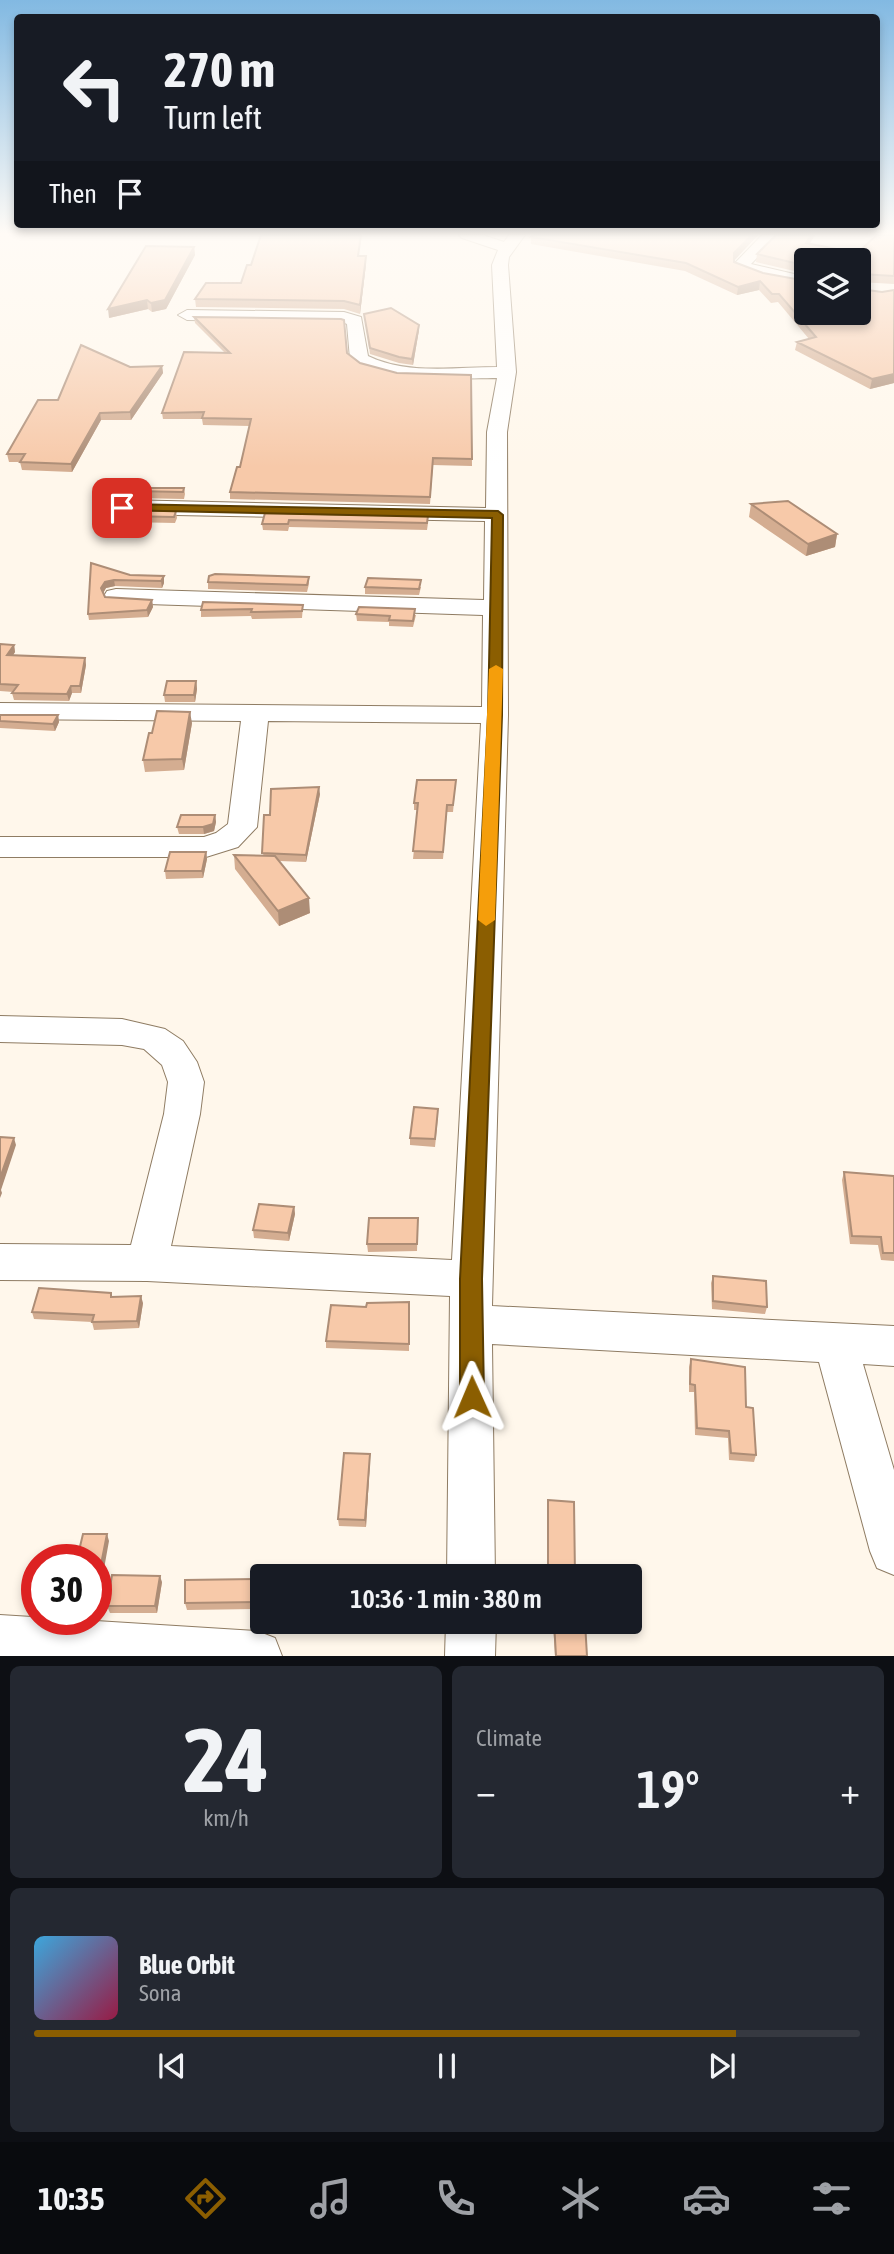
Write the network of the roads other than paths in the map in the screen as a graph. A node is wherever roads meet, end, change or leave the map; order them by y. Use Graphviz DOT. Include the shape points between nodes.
graph roads {
  1 [pos="503,312"];
  2 [pos="187,315"];
  3 [pos="507,372"];
  4 [pos="122,508"];
  5 [pos="498,515"];
  6 [pos="116,596"];
  7 [pos="498,608"];
  8 [pos="0,710"];
  9 [pos="256,712"];
  10 [pos="495,715"];
  11 [pos="0,847"];
  12 [pos="0,1029"];
  13 [pos="0,1262"];
  14 [pos="147,1263"];
  15 [pos="471,1279"];
  16 [pos="471,1324"];
  17 [pos="836,1344"];
  18 [pos="894,1346"];
  19 [pos="894,1550"];
  20 [pos="471,1564"];
  21 [pos="471,1634"];
  22 [pos="0,1640"];
  23 [pos="257,1656"];
  24 [pos="470,1656"];
  1 -- 3 [label="street"];
  2 -- 3 [label="street" via="344,317 355,321 356,354 374,368"];
  3 -- 5 [label="street" via="498,432"];
  4 -- 5 [label="street"];
  5 -- 7 [label="street"];
  6 -- 7 [label="street"];
  7 -- 10 [label="street"];
  8 -- 9 [label="street"];
  9 -- 10 [label="street"];
  9 -- 11 [label="street" via="242,827 227,840 206,847"];
  10 -- 15 [label="street"];
  12 -- 14 [label="street" via="133,1034 153,1038 179,1062 186,1082 182,1114"];
  13 -- 14 [label="street"];
  14 -- 15 [label="street"];
  15 -- 16 [label="street"];
  16 -- 17 [label="street"];
  16 -- 20 [label="street"];
  17 -- 18 [label="street"];
  17 -- 19 [label="street"];
  21 -- 24 [label="street"];
  22 -- 23 [label="street"];
}
